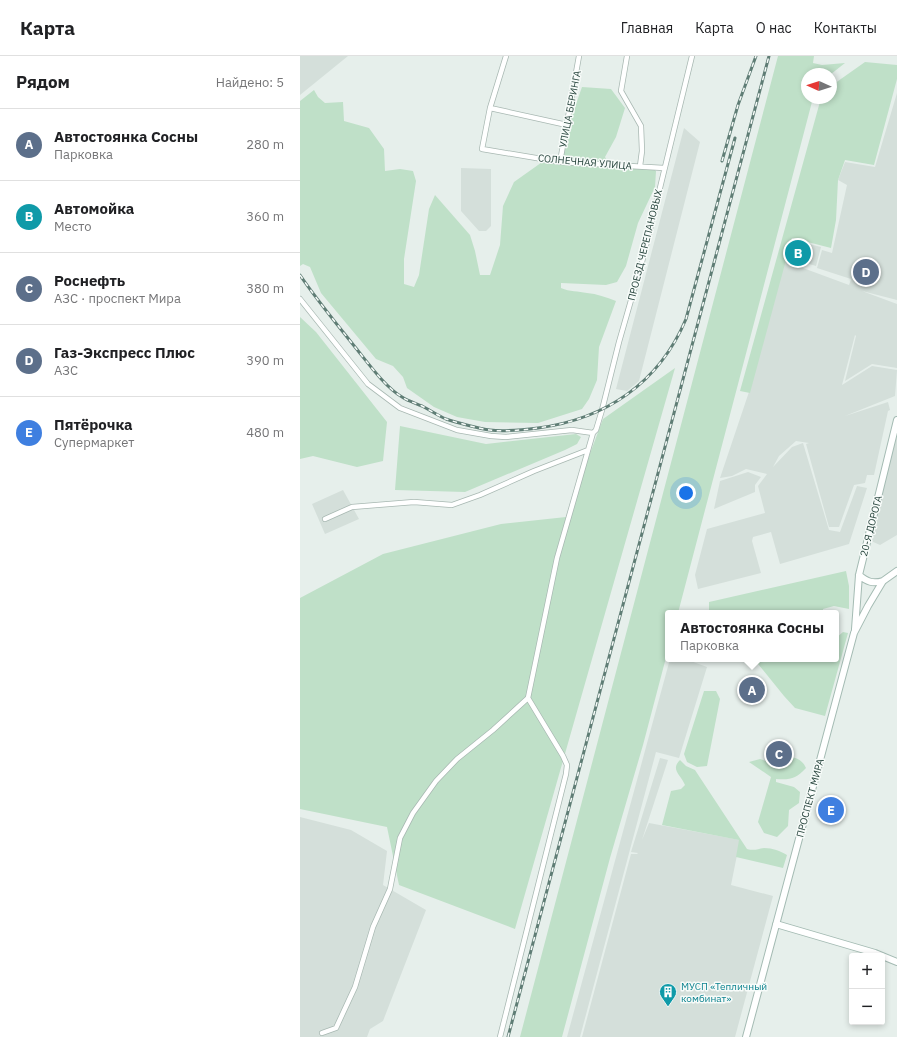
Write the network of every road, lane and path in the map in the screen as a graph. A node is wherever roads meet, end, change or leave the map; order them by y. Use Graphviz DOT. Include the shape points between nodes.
graph roads {
  1 [pos="506,56"];
  2 [pos="579,56"];
  3 [pos="627,56"];
  4 [pos="692,56"];
  5 [pos="490,108"];
  6 [pos="567,125"];
  7 [pos="560,162"];
  8 [pos="640,166"];
  9 [pos="664,168"];
  10 [pos="300,300"];
  11 [pos="897,420"];
  12 [pos="593,433"];
  13 [pos="588,450"];
  14 [pos="325,518"];
  15 [pos="897,571"];
  16 [pos="859,575"];
  17 [pos="883,581"];
  18 [pos="854,633"];
  19 [pos="528,698"];
  20 [pos="776,924"];
  21 [pos="897,962"];
  22 [pos="322,1033"];
  23 [pos="500,1037"];
  24 [pos="746,1037"];
  1 -- 5 [label="street"];
  2 -- 6 [label="street, УЛИЦА БЕРИНГА"];
  3 -- 8 [label="street" via="621,91 641,126"];
  4 -- 9 [label="street, ПРОЕЗД ЧЕРЕПАНОВЫХ"];
  5 -- 6 [label="street"];
  5 -- 7 [label="street, СОЛНЕЧНАЯ УЛИЦА" via="482,149"];
  6 -- 7 [label="street, УЛИЦА БЕРИНГА"];
  7 -- 8 [label="street, СОЛНЕЧНАЯ УЛИЦА"];
  8 -- 9 [label="street, СОЛНЕЧНАЯ УЛИЦА"];
  9 -- 12 [label="street, ПРОЕЗД ЧЕРЕПАНОВЫХ" via="642,262 602,410"];
  10 -- 12 [label="street" via="368,384 400,408 457,430 491,436 506,437 572,430"];
  11 -- 16 [label="main road, 20-Я ДОРОГА"];
  12 -- 13 [label="street, ПРОЕЗД ЧЕРЕПАНОВЫХ"];
  13 -- 14 [label="street" via="452,505 414,502 352,507"];
  13 -- 19 [label="street, ПРОЕЗД ЧЕРЕПАНОВЫХ" via="557,558"];
  15 -- 17 [label="main road, ПРОСПЕКТ МИРА"];
  16 -- 17 [label="main road" via="875,584"];
  16 -- 18 [label="main road, 20-Я ДОРОГА"];
  17 -- 18 [label="main road, ПРОСПЕКТ МИРА"];
  18 -- 20 [label="main road, ПРОСПЕКТ МИРА"];
  19 -- 22 [label="street" via="452,765 436,781 413,813 400,838 390,889 373,927 355,987 336,1028"];
  19 -- 23 [label="street" via="567,765"];
  20 -- 21 [label="main road" via="875,952"];
  20 -- 24 [label="main road, ПРОСПЕКТ МИРА"];
}
